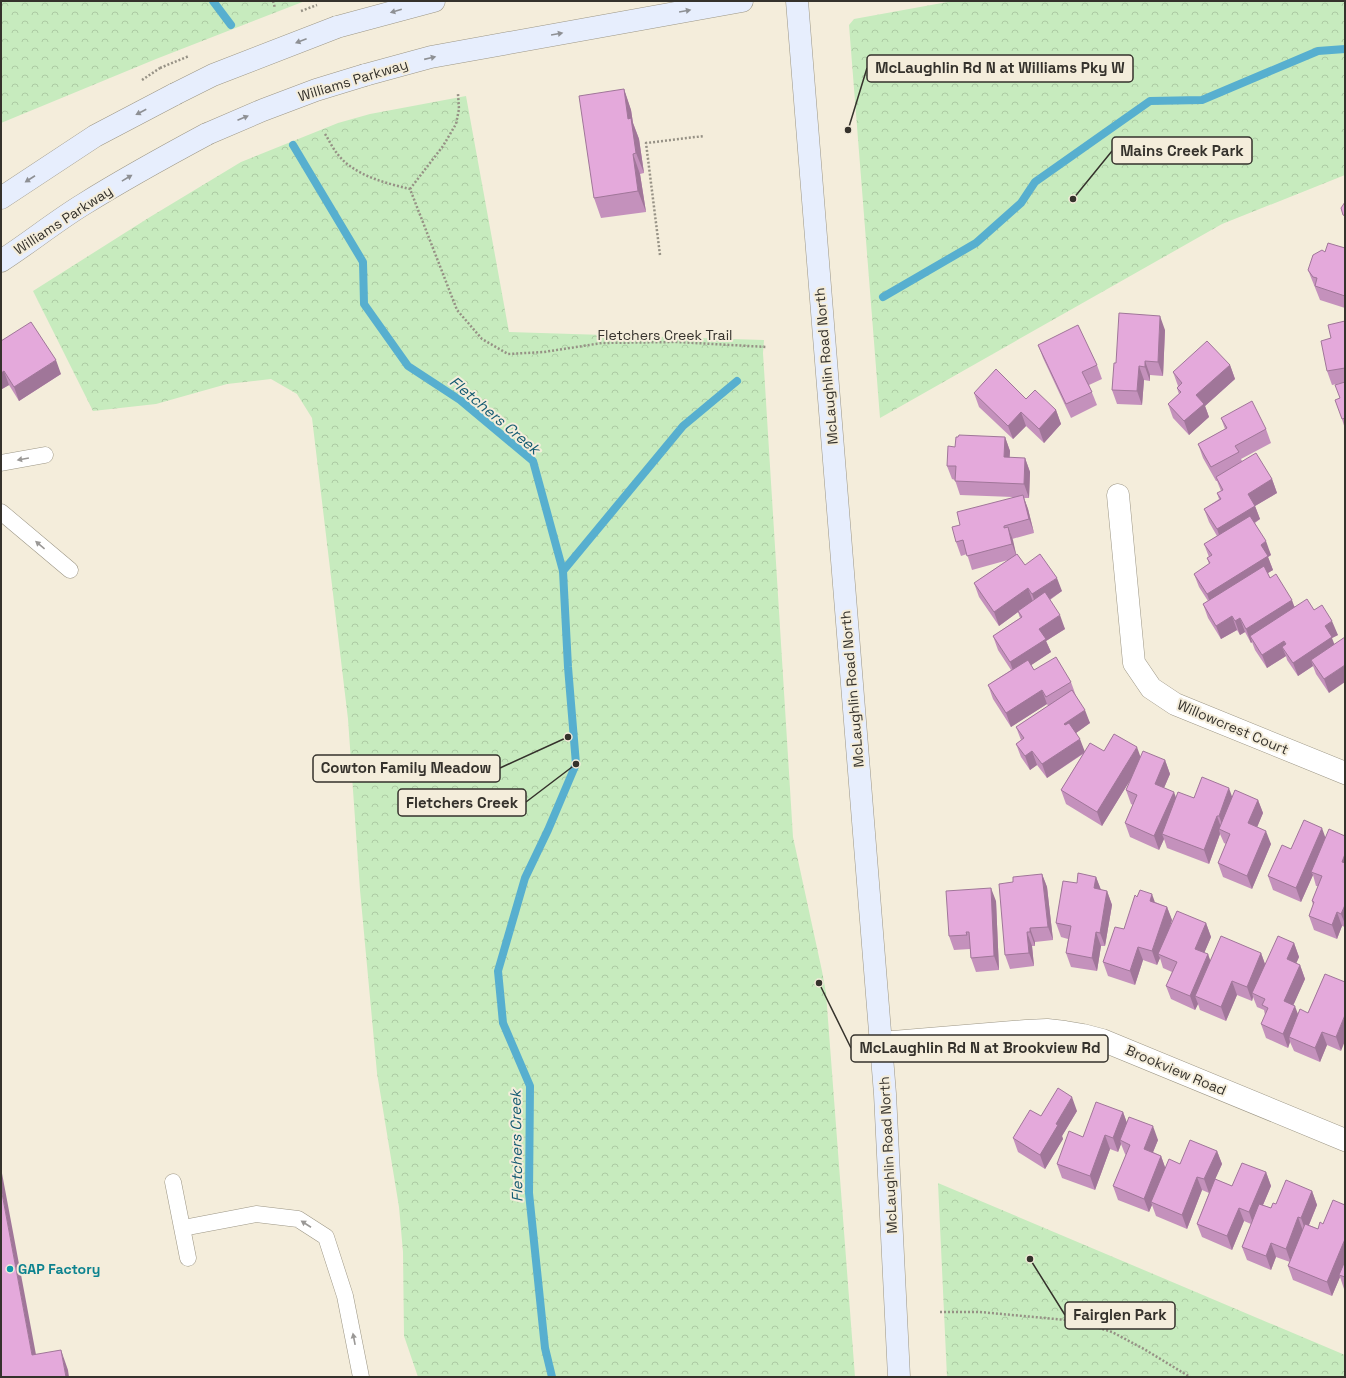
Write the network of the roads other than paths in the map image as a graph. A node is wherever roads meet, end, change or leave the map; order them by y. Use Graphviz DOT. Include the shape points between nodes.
graph roads {
  1 [pos="434,1"];
  2 [pos="742,1"];
  3 [pos="797,1"];
  4 [pos="1,198"];
  5 [pos="1,261"];
  6 [pos="46,455"];
  7 [pos="1,463"];
  8 [pos="1118,495"];
  9 [pos="1,512"];
  10 [pos="70,570"];
  11 [pos="1345,773"];
  12 [pos="881,1043"];
  13 [pos="1345,1140"];
  14 [pos="173,1182"];
  15 [pos="183,1228"];
  16 [pos="188,1258"];
  17 [pos="361,1377"];
  18 [pos="899,1377"];
  1 -- 4 [label="main road, one-way, bridge" via="337,27 213,75 95,136"];
  5 -- 2 [label="main road, Williams Parkway, one-way, bridge" via="83,205 148,166 207,134 316,90 431,58"];
  3 -- 12 [label="main road, McLaughlin Road North"];
  6 -- 7 [label="lane, one-way"];
  8 -- 11 [label="street, Willowcrest Court" via="1134,663 1151,688 1176,704"];
  10 -- 9 [label="lane, one-way"];
  12 -- 13 [label="street, Brookview Road" via="1033,1030 1083,1035 1124,1048"];
  12 -- 18 [label="main road, McLaughlin Road North"];
  14 -- 15 [label="lane"];
  15 -- 16 [label="lane"];
  17 -- 15 [label="lane, one-way" via="345,1296 326,1237 298,1219 256,1214"];
}
